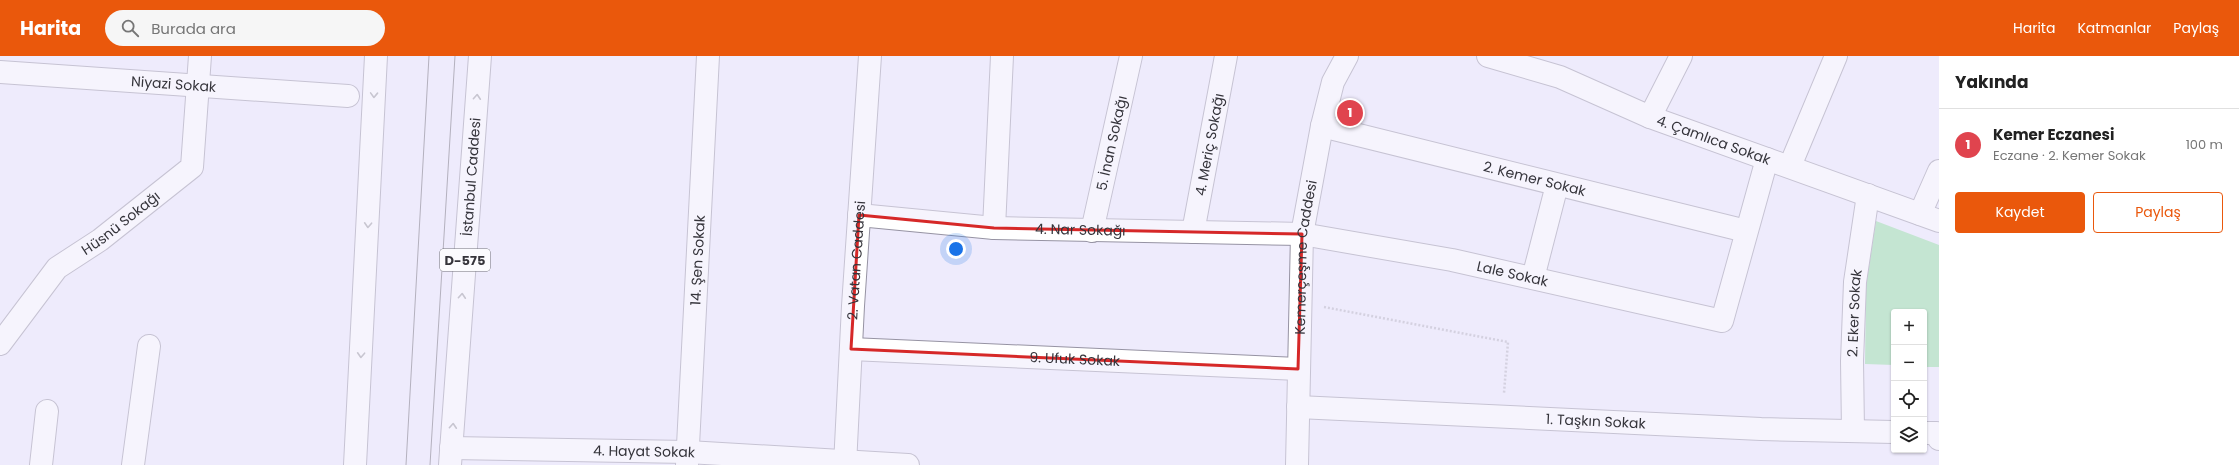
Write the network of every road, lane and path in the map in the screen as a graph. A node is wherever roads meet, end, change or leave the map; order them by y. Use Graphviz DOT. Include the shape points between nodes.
graph roads {
  1 [pos="200,56"];
  2 [pos="376,56"];
  3 [pos="480,56"];
  4 [pos="708,56"];
  5 [pos="870,56"];
  6 [pos="1002,56"];
  7 [pos="1130,56"];
  8 [pos="1226,56"];
  9 [pos="1347,56"];
  10 [pos="1488,56"];
  11 [pos="1681,56"];
  12 [pos="1836,56"];
  13 [pos="0,72"];
  14 [pos="198,86"];
  15 [pos="348,96"];
  16 [pos="1650,116"];
  17 [pos="1322,126"];
  18 [pos="1767,159"];
  19 [pos="1790,166"];
  20 [pos="1939,170"];
  21 [pos="1557,185"];
  22 [pos="1868,195"];
  23 [pos="859,215"];
  24 [pos="1930,218"];
  25 [pos="994,228"];
  26 [pos="1092,231"];
  27 [pos="1746,231"];
  28 [pos="1193,232"];
  29 [pos="1302,234"];
  30 [pos="1533,278"];
  31 [pos="1300,302"];
  32 [pos="0,344"];
  33 [pos="149,346"];
  34 [pos="851,349"];
  35 [pos="1298,369"];
  36 [pos="1298,407"];
  37 [pos="47,411"];
  38 [pos="1502,416"];
  39 [pos="1853,431"];
  40 [pos="1891,432"];
  41 [pos="450,457"];
  42 [pos="688,459"];
  43 [pos="845,464"];
  44 [pos="41,465"];
  45 [pos="133,465"];
  46 [pos="355,465"];
  47 [pos="908,465"];
  48 [pos="1297,465"];
  1 -- 14 [label="main road, Hüsnü Sokağı"];
  2 -- 46 [label="main road, one-way"];
  41 -- 3 [label="main road, İstanbul Caddesi / D-575, one-way"];
  4 -- 42 [label="main road, 14. Şen Sokak"];
  5 -- 23 [label="main road, 2. Vatan Caddesi"];
  6 -- 25 [label="main road"];
  7 -- 26 [label="main road, 5. İnan Sokağı"];
  8 -- 28 [label="main road, 4. Meriç Sokağı"];
  9 -- 17 [label="main road, Kemerçeşme Caddesi" via="1333,82"];
  10 -- 16 [label="main road, 4. Çamlıca Sokak" via="1560,77"];
  11 -- 16 [label="main road"];
  12 -- 19 [label="main road"];
  13 -- 14 [label="main road, Niyazi Sokak"];
  14 -- 15 [label="main road, Niyazi Sokak"];
  14 -- 32 [label="main road, Hüsnü Sokağı" via="192,167 100,240 57,268"];
  16 -- 18 [label="main road, 4. Çamlıca Sokak"];
  17 -- 21 [label="main road, 2. Kemer Sokak"];
  17 -- 29 [label="main road, Kemerçeşme Caddesi"];
  18 -- 19 [label="main road, 4. Çamlıca Sokak"];
  18 -- 27 [label="main road"];
  19 -- 22 [label="main road, 4. Çamlıca Sokak"];
  20 -- 24 [label="main road"];
  21 -- 27 [label="main road, 2. Kemer Sokak"];
  21 -- 30 [label="main road"];
  22 -- 24 [label="main road, 4. Çamlıca Sokak"];
  22 -- 39 [label="main road, 2. Eker Sokak" via="1855,282"];
  23 -- 25 [label="main road, 4. Nar Sokağı"];
  23 -- 34 [label="main road, 2. Vatan Caddesi"];
  25 -- 26 [label="main road, 4. Nar Sokağı"];
  26 -- 28 [label="main road, 4. Nar Sokağı"];
  27 -- 30 [label="main road, Lale Sokak" via="1722,321"];
  28 -- 29 [label="main road, 4. Nar Sokağı"];
  29 -- 30 [label="main road, Lale Sokak" via="1452,260"];
  29 -- 31 [label="main road, Kemerçeşme Caddesi"];
  31 -- 35 [label="main road, Kemerçeşme Caddesi"];
  31 -- 38 [label="path" via="1508,342"];
  33 -- 45 [label="main road"];
  34 -- 35 [label="main road, 9. Ufuk Sokak"];
  34 -- 43 [label="main road, 2. Vatan Caddesi"];
  35 -- 36 [label="main road, Kemerçeşme Caddesi"];
  36 -- 38 [label="main road, 1. Taşkın Sokak"];
  36 -- 48 [label="main road, Kemerçeşme Caddesi"];
  37 -- 44 [label="main road"];
  38 -- 39 [label="main road, 1. Taşkın Sokak"];
  39 -- 40 [label="main road, 1. Taşkın Sokak"];
  41 -- 42 [label="main road, 4. Hayat Sokak"];
  42 -- 43 [label="main road, 4. Hayat Sokak"];
  43 -- 47 [label="main road, 4. Hayat Sokak"];
}
